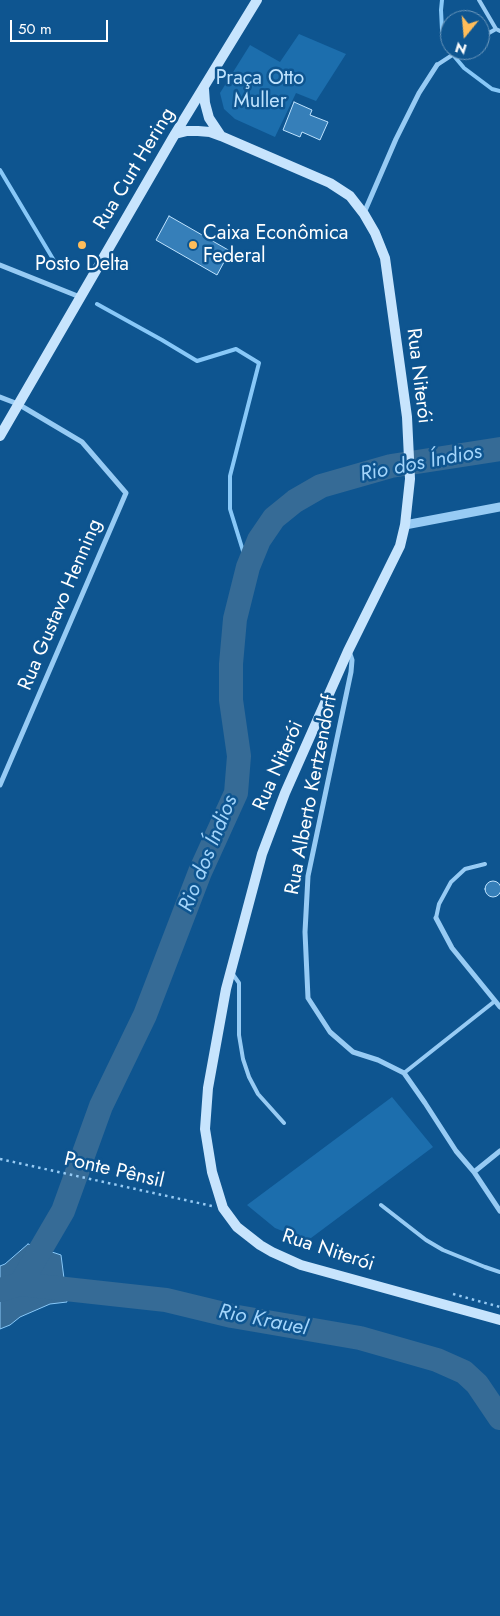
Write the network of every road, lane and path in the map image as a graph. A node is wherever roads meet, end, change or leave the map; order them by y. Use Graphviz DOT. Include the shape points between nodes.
graph roads {
  1 [pos="257,0"];
  2 [pos="479,0"];
  3 [pos="498,30"];
  4 [pos="445,60"];
  5 [pos="437,65"];
  6 [pos="204,88"];
  7 [pos="175,134"];
  8 [pos="221,136"];
  9 [pos="364,214"];
  10 [pos="0,265"];
  11 [pos="80,297"];
  12 [pos="0,397"];
  13 [pos="18,404"];
  14 [pos="0,436"];
  15 [pos="500,506"];
  16 [pos="406,525"];
  17 [pos="348,651"];
  18 [pos="0,785"];
  19 [pos="485,864"];
  20 [pos="436,918"];
  21 [pos="231,971"];
  22 [pos="495,1001"];
  23 [pos="500,1007"];
  24 [pos="404,1073"];
  25 [pos="284,1123"];
  26 [pos="500,1150"];
  27 [pos="0,1159"];
  28 [pos="474,1172"];
  29 [pos="380,1205"];
  30 [pos="223,1208"];
  31 [pos="500,1211"];
  32 [pos="500,1272"];
  33 [pos="500,1320"];
  1 -- 6 [label="main road, Rua Curt Hering"];
  2 -- 3 [label="lane"];
  4 -- 5 [label="lane"];
  5 -- 9 [label="street" via="419,93"];
  6 -- 7 [label="main road, Rua Curt Hering"];
  6 -- 8 [label="main road" via="209,118"];
  7 -- 8 [label="main road, Rua Niterói" via="198,130"];
  7 -- 11 [label="main road, Rua Curt Hering"];
  8 -- 9 [label="main road, Rua Niterói" via="330,183 350,196"];
  9 -- 16 [label="main road, Rua Niterói" via="385,258 407,418 410,479"];
  10 -- 11 [label="street"];
  11 -- 13 [label="main road, Rua Curt Hering"];
  12 -- 13 [label="street"];
  13 -- 14 [label="main road, Rua Curt Hering"];
  13 -- 18 [label="street, Rua Gustavo Henning" via="82,442 126,493"];
  15 -- 16 [label="street"];
  16 -- 17 [label="main road, Rua Niterói" via="400,546"];
  17 -- 21 [label="main road, Rua Niterói" via="265,845"];
  17 -- 24 [label="street, Rua Alberto Kertzendorf" via="352,672 308,876 305,932 308,998 330,1032 353,1052"];
  19 -- 20 [label="lane" via="465,869 451,882 438,904"];
  20 -- 22 [label="street" via="452,948"];
  21 -- 25 [label="lane" via="239,983 239,1035 249,1077 258,1094"];
  21 -- 30 [label="main road, Rua Niterói" via="212,1058 205,1115 212,1172"];
  22 -- 23 [label="street"];
  22 -- 24 [label="lane"];
  24 -- 28 [label="street, Rua Alberto Kertzendorf" via="456,1151"];
  26 -- 28 [label="street"];
  27 -- 30 [label="path, Ponte Pênsil"];
  28 -- 31 [label="street, Rua Alberto Kertzendorf"];
  29 -- 32 [label="lane" via="426,1240"];
  30 -- 33 [label="main road, Rua Niterói" via="237,1226 260,1245 301,1264"];
}
